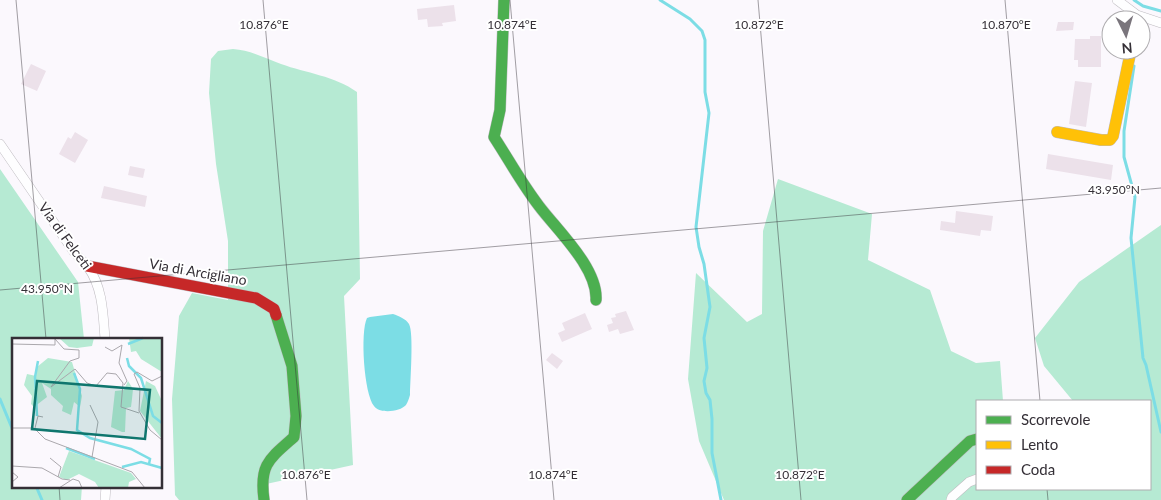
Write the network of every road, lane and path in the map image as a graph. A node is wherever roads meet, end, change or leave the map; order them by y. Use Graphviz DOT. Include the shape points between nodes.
graph roads {
  1 [pos="504,0"];
  2 [pos="1117,0"];
  3 [pos="1128,10"];
  4 [pos="1129,60"];
  5 [pos="1057,132"];
  6 [pos="0,144"];
  7 [pos="87,266"];
  8 [pos="596,300"];
  9 [pos="105,338"];
  10 [pos="976,439"];
  11 [pos="976,479"];
  12 [pos="264,500"];
  13 [pos="907,500"];
  14 [pos="951,500"];
  1 -- 8 [label="street" via="500,110 494,137 539,206 582,260 598,293"];
  2 -- 3 [label="street"];
  4 -- 5 [label="street" via="1110,140"];
  6 -- 7 [label="street, Via di Felceti"];
  7 -- 9 [label="street, Via di Felceti" via="100,294"];
  7 -- 12 [label="street, Via di Arcigliano" via="256,298 274,310 292,366 296,416 294,437 266,463 261,486"];
  10 -- 13 [label="street"];
  11 -- 14 [label="street"];
}
